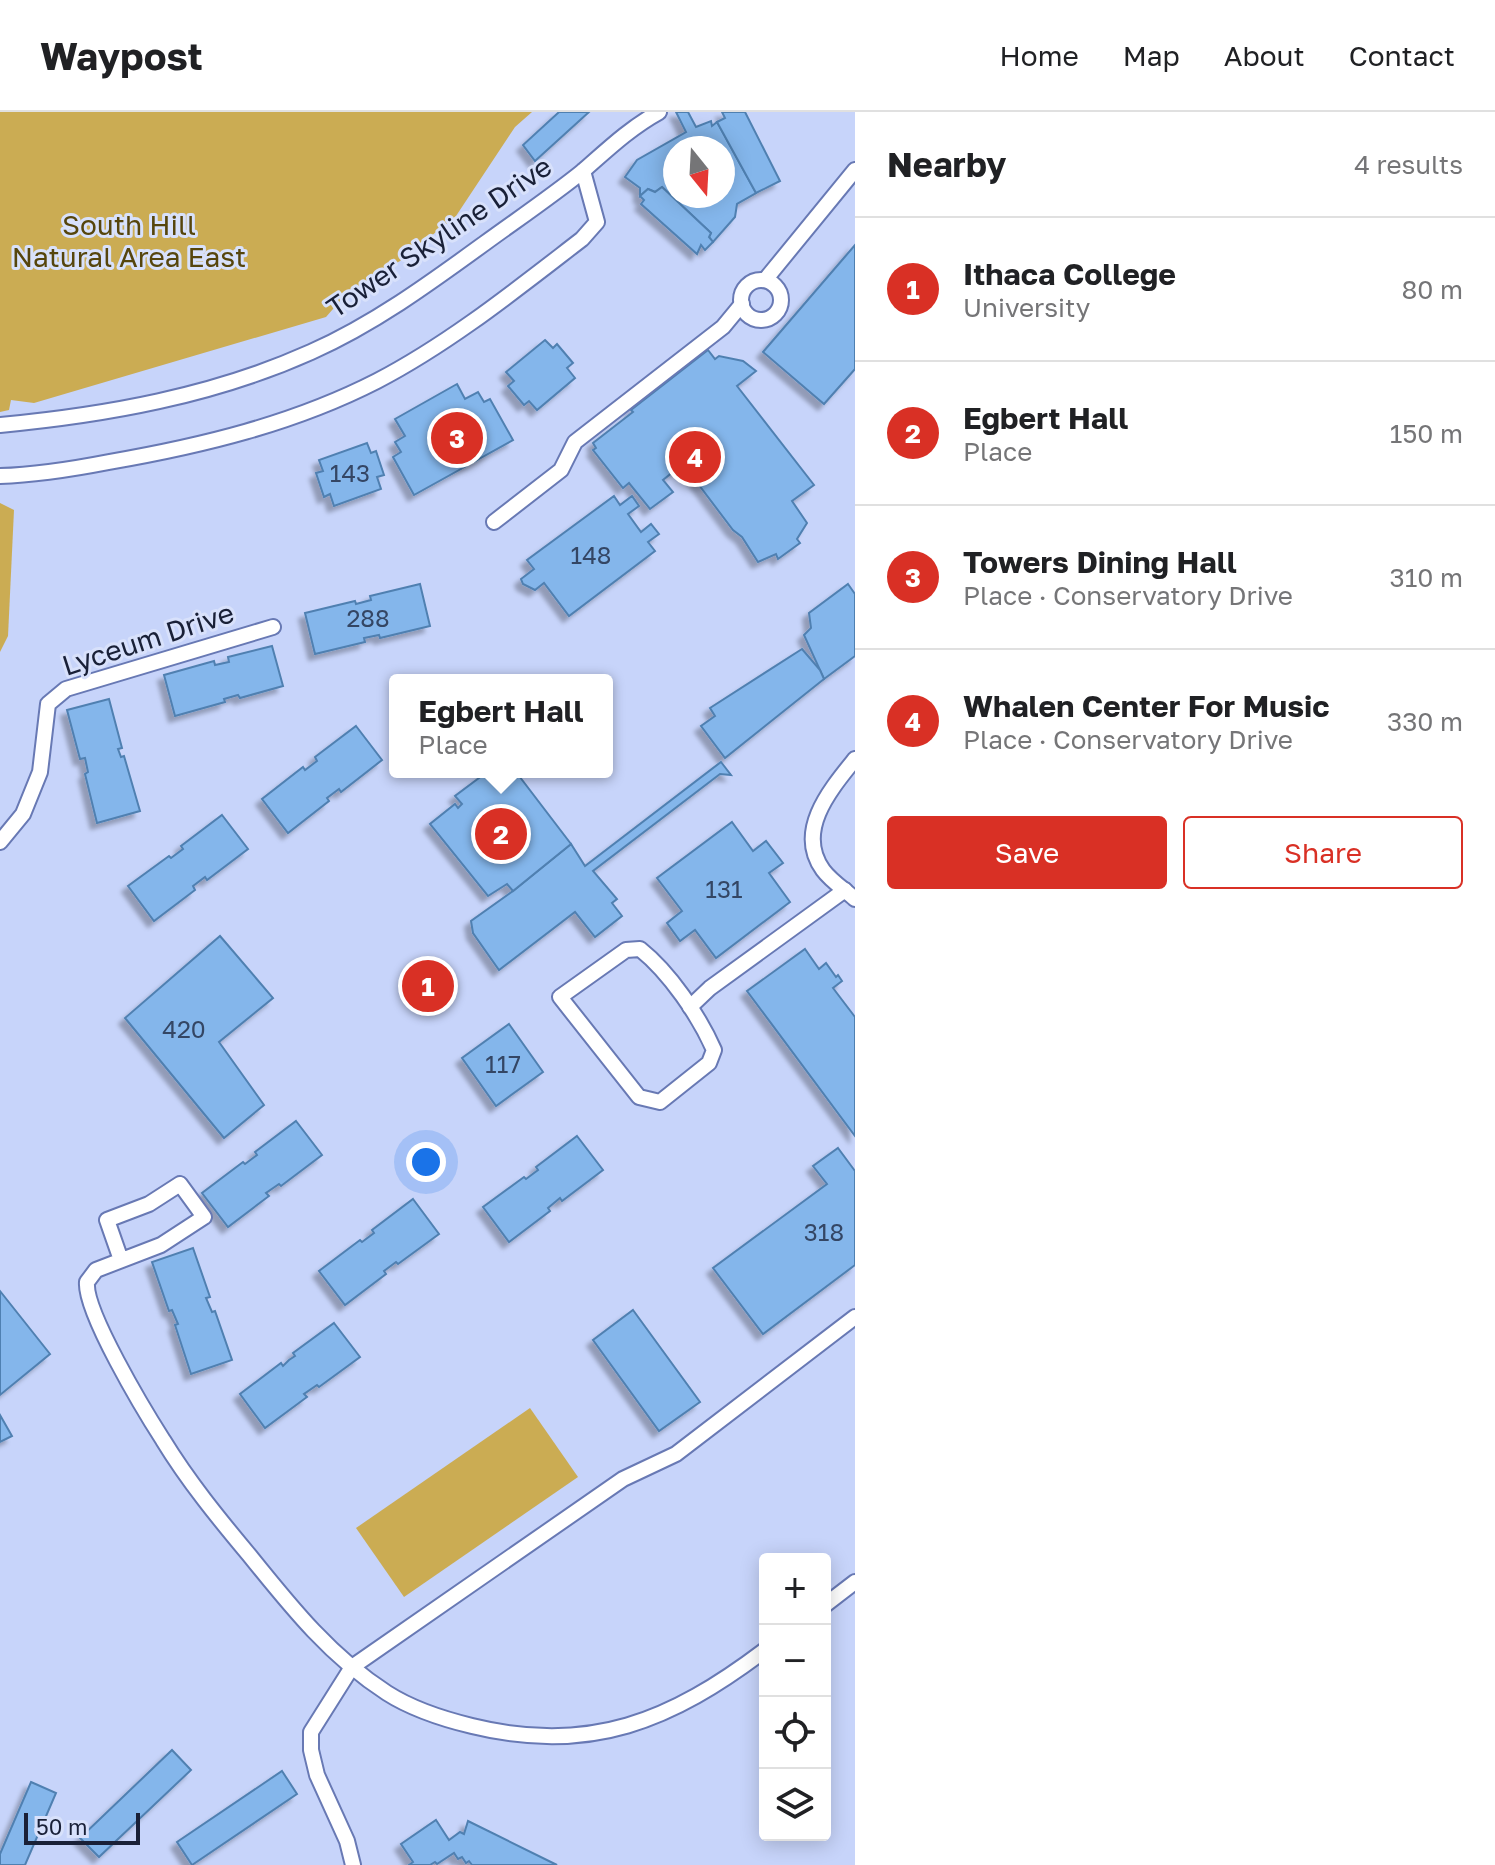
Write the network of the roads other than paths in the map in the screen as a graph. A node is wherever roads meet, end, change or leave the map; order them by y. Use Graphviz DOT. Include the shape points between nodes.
graph roads {
  1 [pos="659,112"];
  2 [pos="855,170"];
  3 [pos="583,171"];
  4 [pos="765,280"];
  5 [pos="742,304"];
  6 [pos="0,425"];
  7 [pos="0,476"];
  8 [pos="494,522"];
  9 [pos="273,627"];
  10 [pos="855,759"];
  11 [pos="0,842"];
  12 [pos="850,895"];
  13 [pos="690,1007"];
  14 [pos="121,1260"];
  15 [pos="855,1317"];
  16 [pos="855,1582"];
  17 [pos="831,1600"];
  18 [pos="759,1655"];
  19 [pos="352,1667"];
  20 [pos="353,1865"];
  1 -- 3 [label="street, Tower Skyline Drive" via="618,138"];
  2 -- 4 [label="street"];
  3 -- 6 [label="street, Tower Skyline Drive" via="423,287 310,353 246,378 136,407"];
  3 -- 7 [label="street, Tower Skyline Drive" via="597,222 582,239 468,323 378,380 302,414 186,447"];
  4 -- 5 [label="street" via="744,289"];
  4 -- 5 [label="street" via="781,295 773,316 751,317"];
  5 -- 8 [label="street" via="723,327 575,442 561,470"];
  9 -- 11 [label="street, Lyceum Drive" via="66,689 48,704 40,772 23,814"];
  10 -- 12 [label="street" via="824,799 814,822 813,853 824,872"];
  12 -- 13 [label="street" via="710,988"];
  13 -- 13 [label="street" via="714,1050 709,1063 660,1102 639,1097 560,997 626,950 640,949"];
  14 -- 14 [label="street" via="107,1220 149,1204 180,1184 204,1217 161,1245"];
  14 -- 19 [label="street" via="96,1270 86,1288 132,1389 213,1511 303,1621"];
  15 -- 19 [label="street" via="676,1454 623,1479"];
  16 -- 17 [label="street"];
  18 -- 19 [label="street" via="686,1704 605,1732 562,1737 496,1732 459,1722 388,1694"];
  19 -- 20 [label="street" via="311,1732 311,1750"];
}
